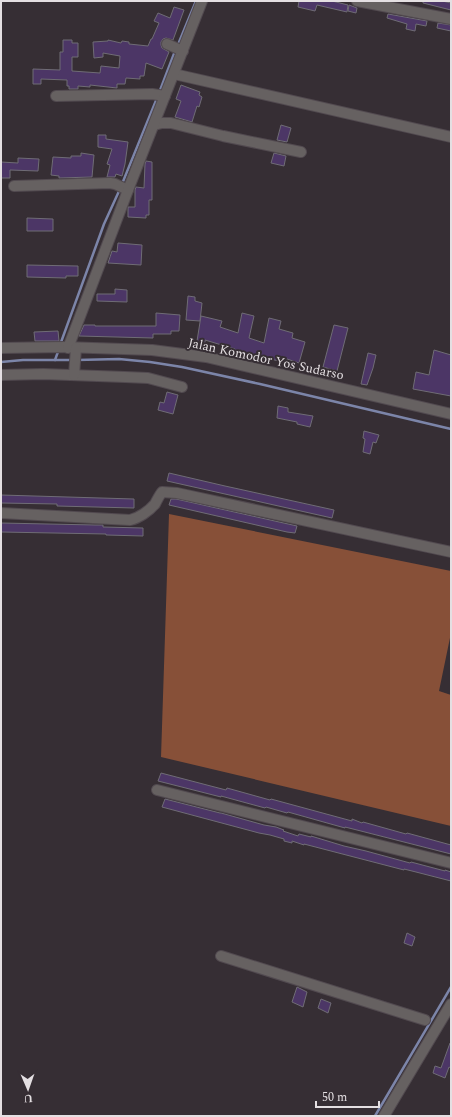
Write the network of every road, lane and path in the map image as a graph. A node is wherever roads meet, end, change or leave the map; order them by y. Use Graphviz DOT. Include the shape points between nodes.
graph roads {
  1 [pos="202,1"];
  2 [pos="357,1"];
  3 [pos="451,19"];
  4 [pos="174,74"];
  5 [pos="56,96"];
  6 [pos="164,96"];
  7 [pos="154,125"];
  8 [pos="451,137"];
  9 [pos="301,152"];
  10 [pos="14,186"];
  11 [pos="123,188"];
  12 [pos="1,348"];
  13 [pos="71,349"];
  14 [pos="74,372"];
  15 [pos="1,375"];
  16 [pos="182,387"];
  17 [pos="451,414"];
  18 [pos="1,513"];
  19 [pos="451,552"];
  20 [pos="157,790"];
  21 [pos="451,863"];
  22 [pos="221,956"];
  23 [pos="451,1004"];
  24 [pos="425,1020"];
  25 [pos="384,1116"];
  1 -- 4 [label="street" via="176,48"];
  2 -- 3 [label="street"];
  4 -- 6 [label="street"];
  4 -- 8 [label="street"];
  5 -- 6 [label="street"];
  6 -- 7 [label="street"];
  7 -- 9 [label="street" via="171,123"];
  7 -- 11 [label="street"];
  10 -- 11 [label="street" via="110,183"];
  11 -- 13 [label="street"];
  12 -- 13 [label="street, Jalan Komodor Yos Sudarso"];
  13 -- 14 [label="street"];
  13 -- 17 [label="street, Jalan Komodor Yos Sudarso" via="152,350 206,357"];
  14 -- 15 [label="street"];
  14 -- 16 [label="street" via="148,378"];
  18 -- 19 [label="street" via="130,520 139,518 162,492 167,492"];
  20 -- 21 [label="street"];
  22 -- 24 [label="street"];
  23 -- 25 [label="street"];
}
